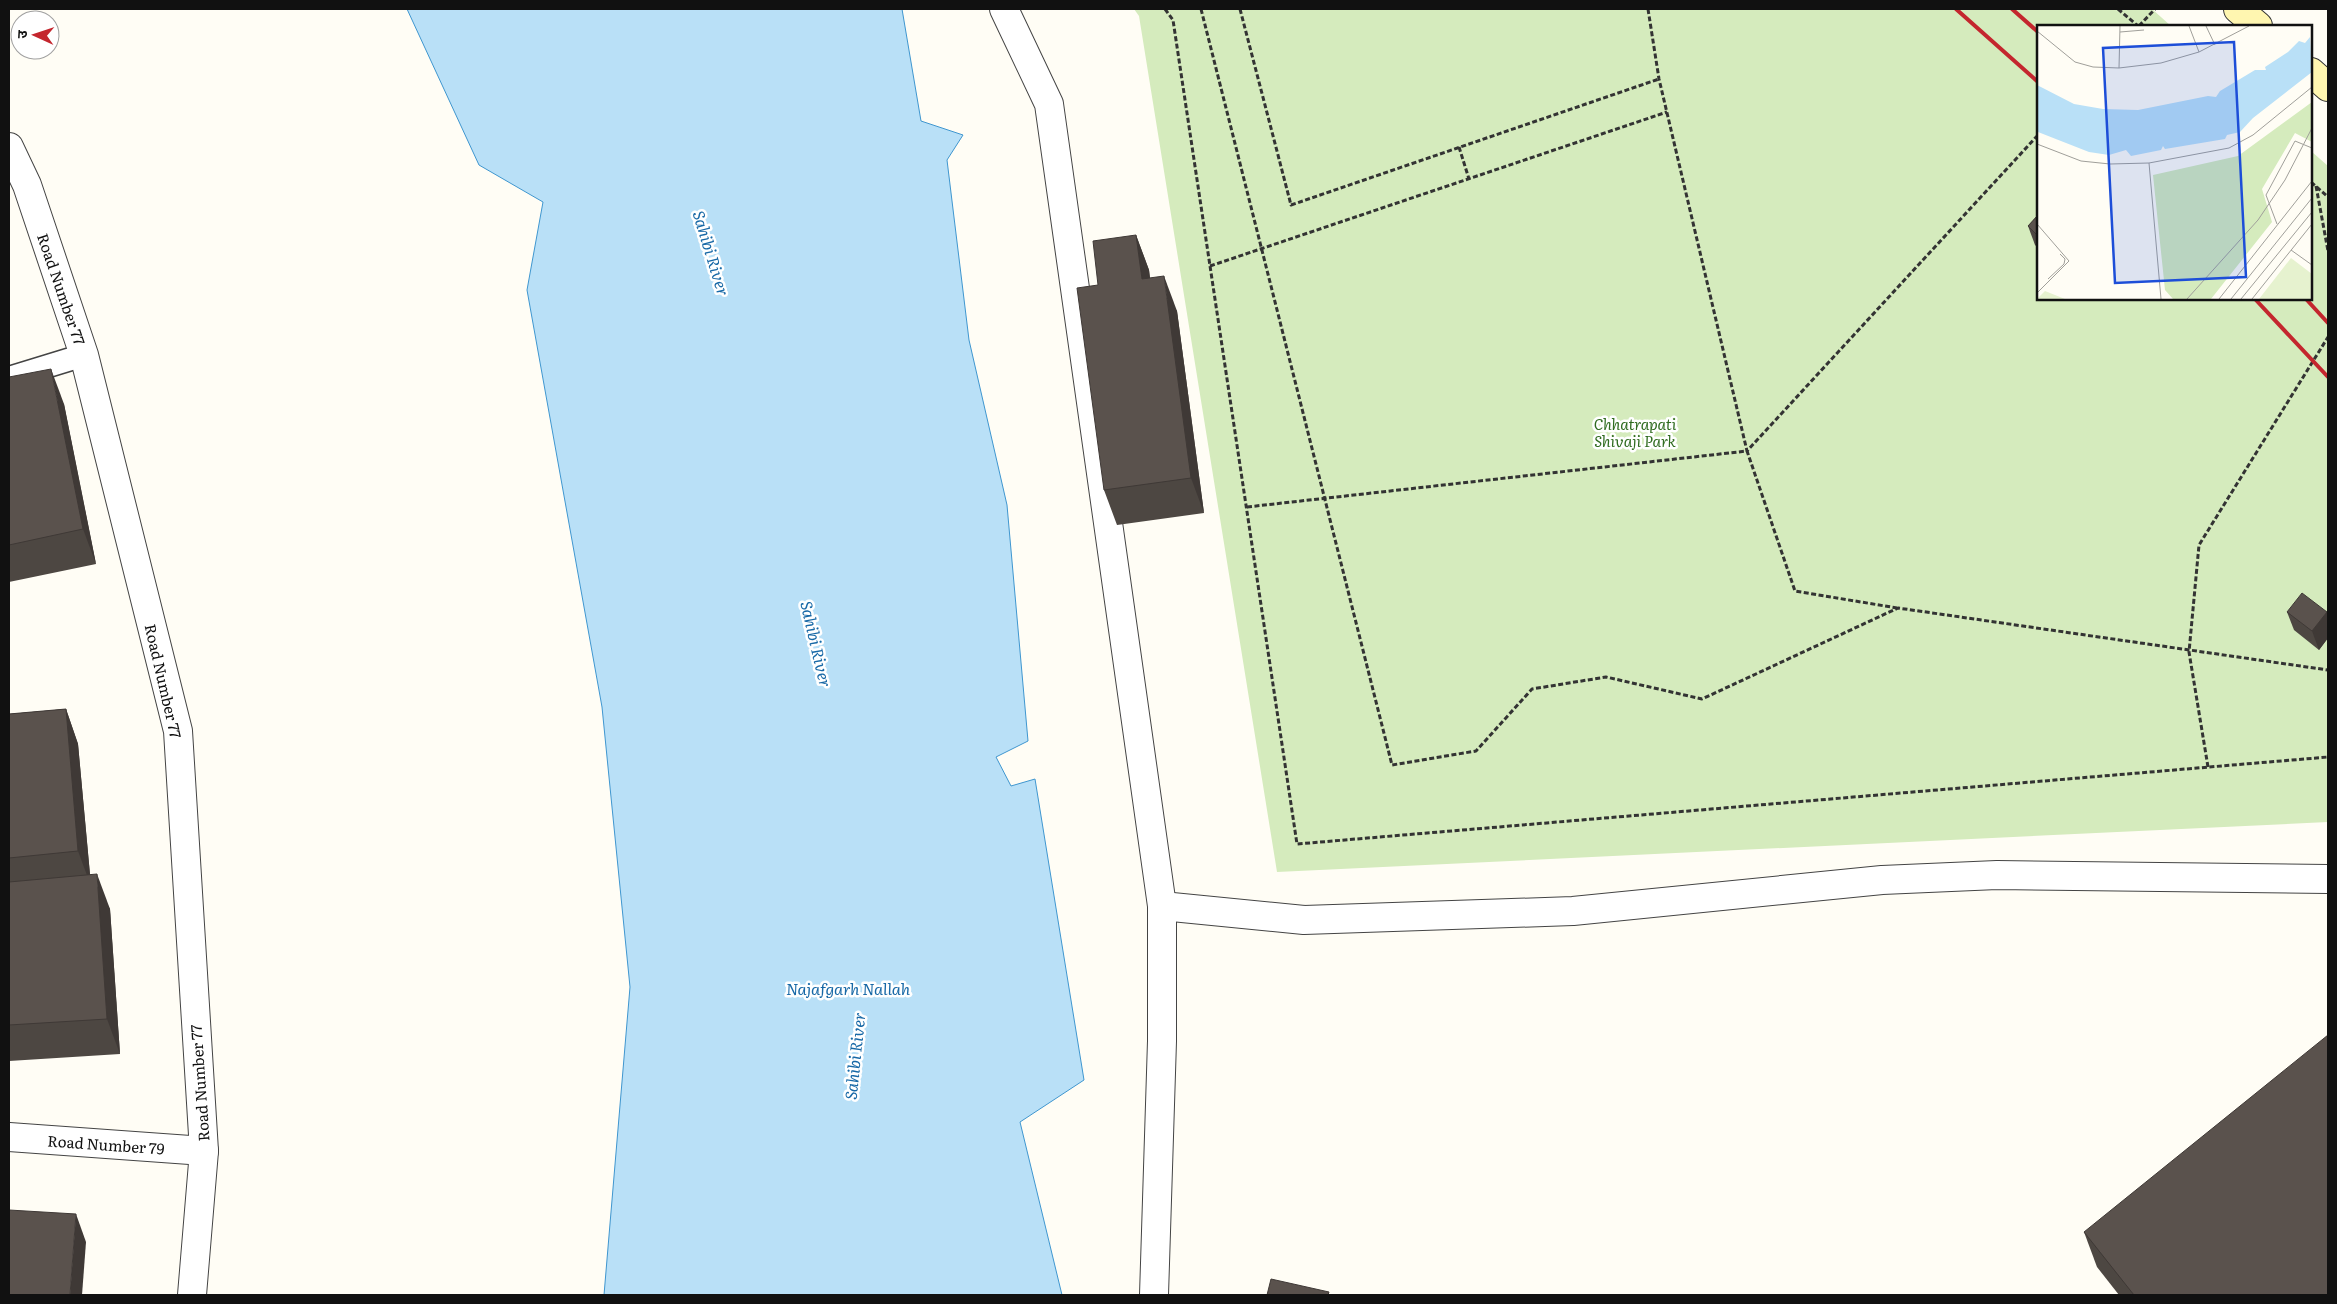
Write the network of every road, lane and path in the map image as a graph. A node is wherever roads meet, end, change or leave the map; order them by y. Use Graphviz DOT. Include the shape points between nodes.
graph roads {
  1 [pos="1004,9"];
  2 [pos="1165,9"];
  3 [pos="1201,9"];
  4 [pos="1240,9"];
  5 [pos="1648,9"];
  6 [pos="2118,9"];
  7 [pos="2155,9"];
  8 [pos="2238,9"];
  9 [pos="2137,25"];
  10 [pos="2139,25"];
  11 [pos="2257,25"];
  12 [pos="2312,73"];
  13 [pos="1659,79"];
  14 [pos="2328,87"];
  15 [pos="1667,112"];
  16 [pos="2037,136"];
  17 [pos="9,147"];
  18 [pos="1459,147"];
  19 [pos="1469,179"];
  20 [pos="2312,183"];
  21 [pos="2316,186"];
  22 [pos="18,188"];
  23 [pos="2328,197"];
  24 [pos="1261,249"];
  25 [pos="2328,251"];
  26 [pos="1210,266"];
  27 [pos="2328,337"];
  28 [pos="84,355"];
  29 [pos="9,378"];
  30 [pos="1746,451"];
  31 [pos="1324,499"];
  32 [pos="1246,508"];
  33 [pos="1898,608"];
  34 [pos="2189,652"];
  35 [pos="2328,670"];
  36 [pos="2328,757"];
  37 [pos="2208,768"];
  38 [pos="2328,879"];
  39 [pos="1162,906"];
  40 [pos="9,1137"];
  41 [pos="204,1151"];
  42 [pos="192,1295"];
  43 [pos="1154,1295"];
  1 -- 39 [label="street" via="1050,104"];
  2 -- 26 [label="path" via="1173,20"];
  3 -- 24 [label="path"];
  4 -- 18 [label="path" via="1291,205"];
  5 -- 13 [label="path"];
  6 -- 9 [label="path"];
  7 -- 10 [label="path"];
  8 -- 11 [label="main road"];
  12 -- 14 [label="main road"];
  13 -- 15 [label="path"];
  13 -- 18 [label="path"];
  15 -- 19 [label="path"];
  15 -- 30 [label="path"];
  16 -- 30 [label="path"];
  17 -- 22 [label="street, Road Number 77"];
  18 -- 19 [label="path"];
  19 -- 24 [label="path"];
  20 -- 21 [label="path"];
  21 -- 23 [label="path"];
  21 -- 25 [label="path"];
  22 -- 28 [label="street, Road Number 77"];
  24 -- 26 [label="path"];
  24 -- 31 [label="path"];
  26 -- 32 [label="path"];
  27 -- 34 [label="path" via="2199,545"];
  28 -- 29 [label="lane"];
  28 -- 41 [label="street, Road Number 77" via="178,731"];
  30 -- 31 [label="path"];
  30 -- 33 [label="path" via="1795,591"];
  31 -- 32 [label="path"];
  31 -- 33 [label="path" via="1392,765 1476,750 1532,689 1606,676 1702,699"];
  32 -- 37 [label="path" via="1297,844"];
  33 -- 34 [label="path"];
  34 -- 35 [label="path"];
  34 -- 37 [label="path"];
  36 -- 37 [label="path"];
  38 -- 39 [label="street" via="1988,876 1882,880 1573,911 1304,920"];
  39 -- 43 [label="street"];
  40 -- 41 [label="street, Road Number 79"];
  41 -- 42 [label="street, Road Number 77"];
}
